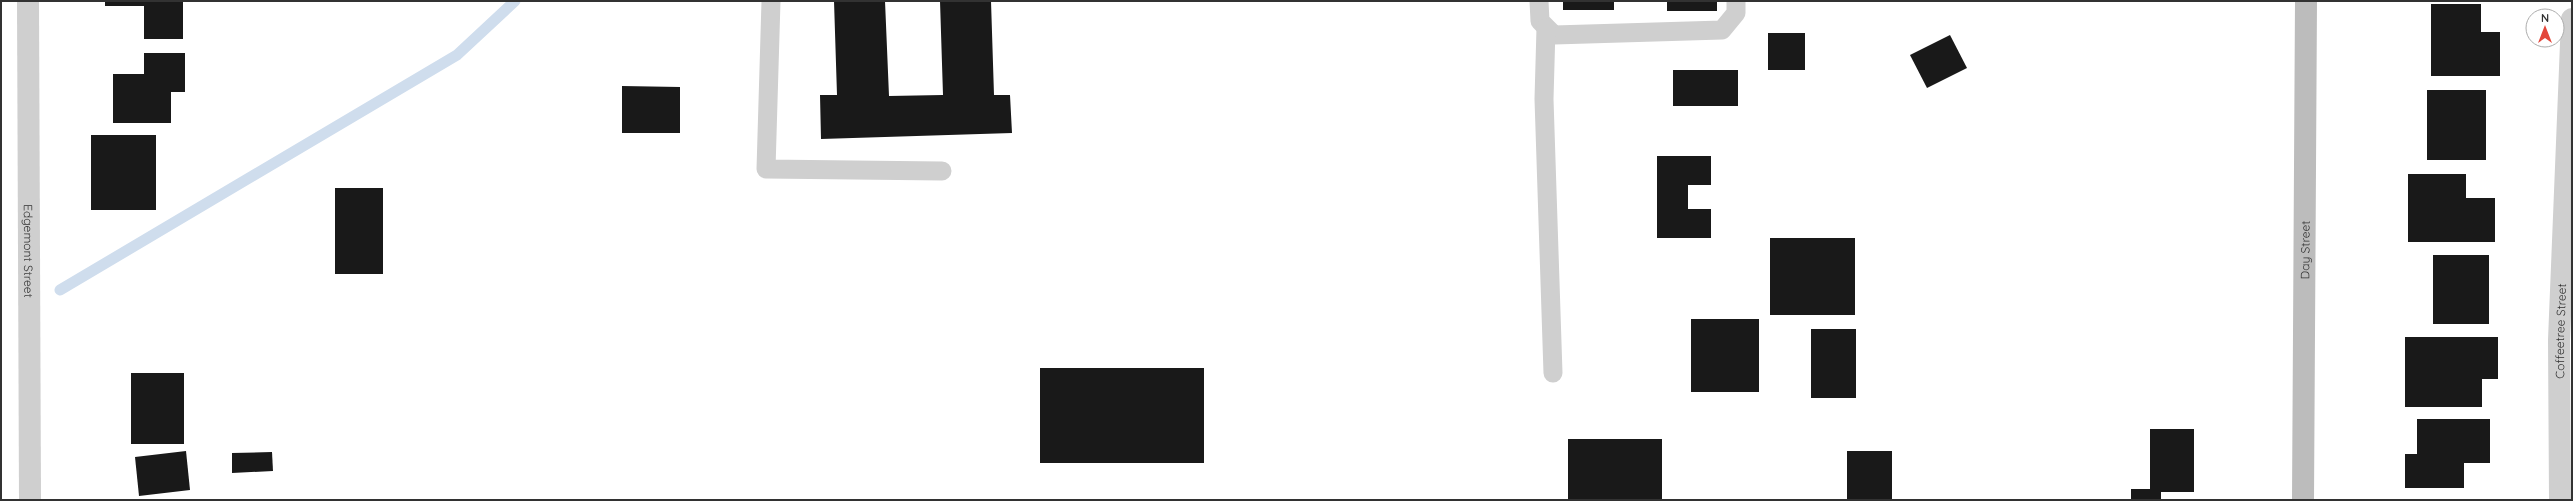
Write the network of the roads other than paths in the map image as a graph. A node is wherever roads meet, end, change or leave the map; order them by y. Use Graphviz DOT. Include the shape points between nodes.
graph roads {
  1 [pos="28,1"];
  2 [pos="771,1"];
  3 [pos="1539,1"];
  4 [pos="1736,1"];
  5 [pos="2306,1"];
  6 [pos="2572,19"];
  7 [pos="1546,28"];
  8 [pos="942,171"];
  9 [pos="2566,340"];
  10 [pos="1553,373"];
  11 [pos="30,500"];
  12 [pos="2303,500"];
  13 [pos="2560,500"];
  1 -- 11 [label="street, Edgemont Street"];
  2 -- 8 [label="lane" via="766,169"];
  3 -- 7 [label="lane" via="1540,21"];
  4 -- 7 [label="lane" via="1736,13 1722,30 1554,35"];
  5 -- 12 [label="main road, Day Street"];
  6 -- 9 [label="street, Coffeetree Street"];
  7 -- 10 [label="lane" via="1544,99"];
  9 -- 13 [label="street, Coffeetree Street"];
}
